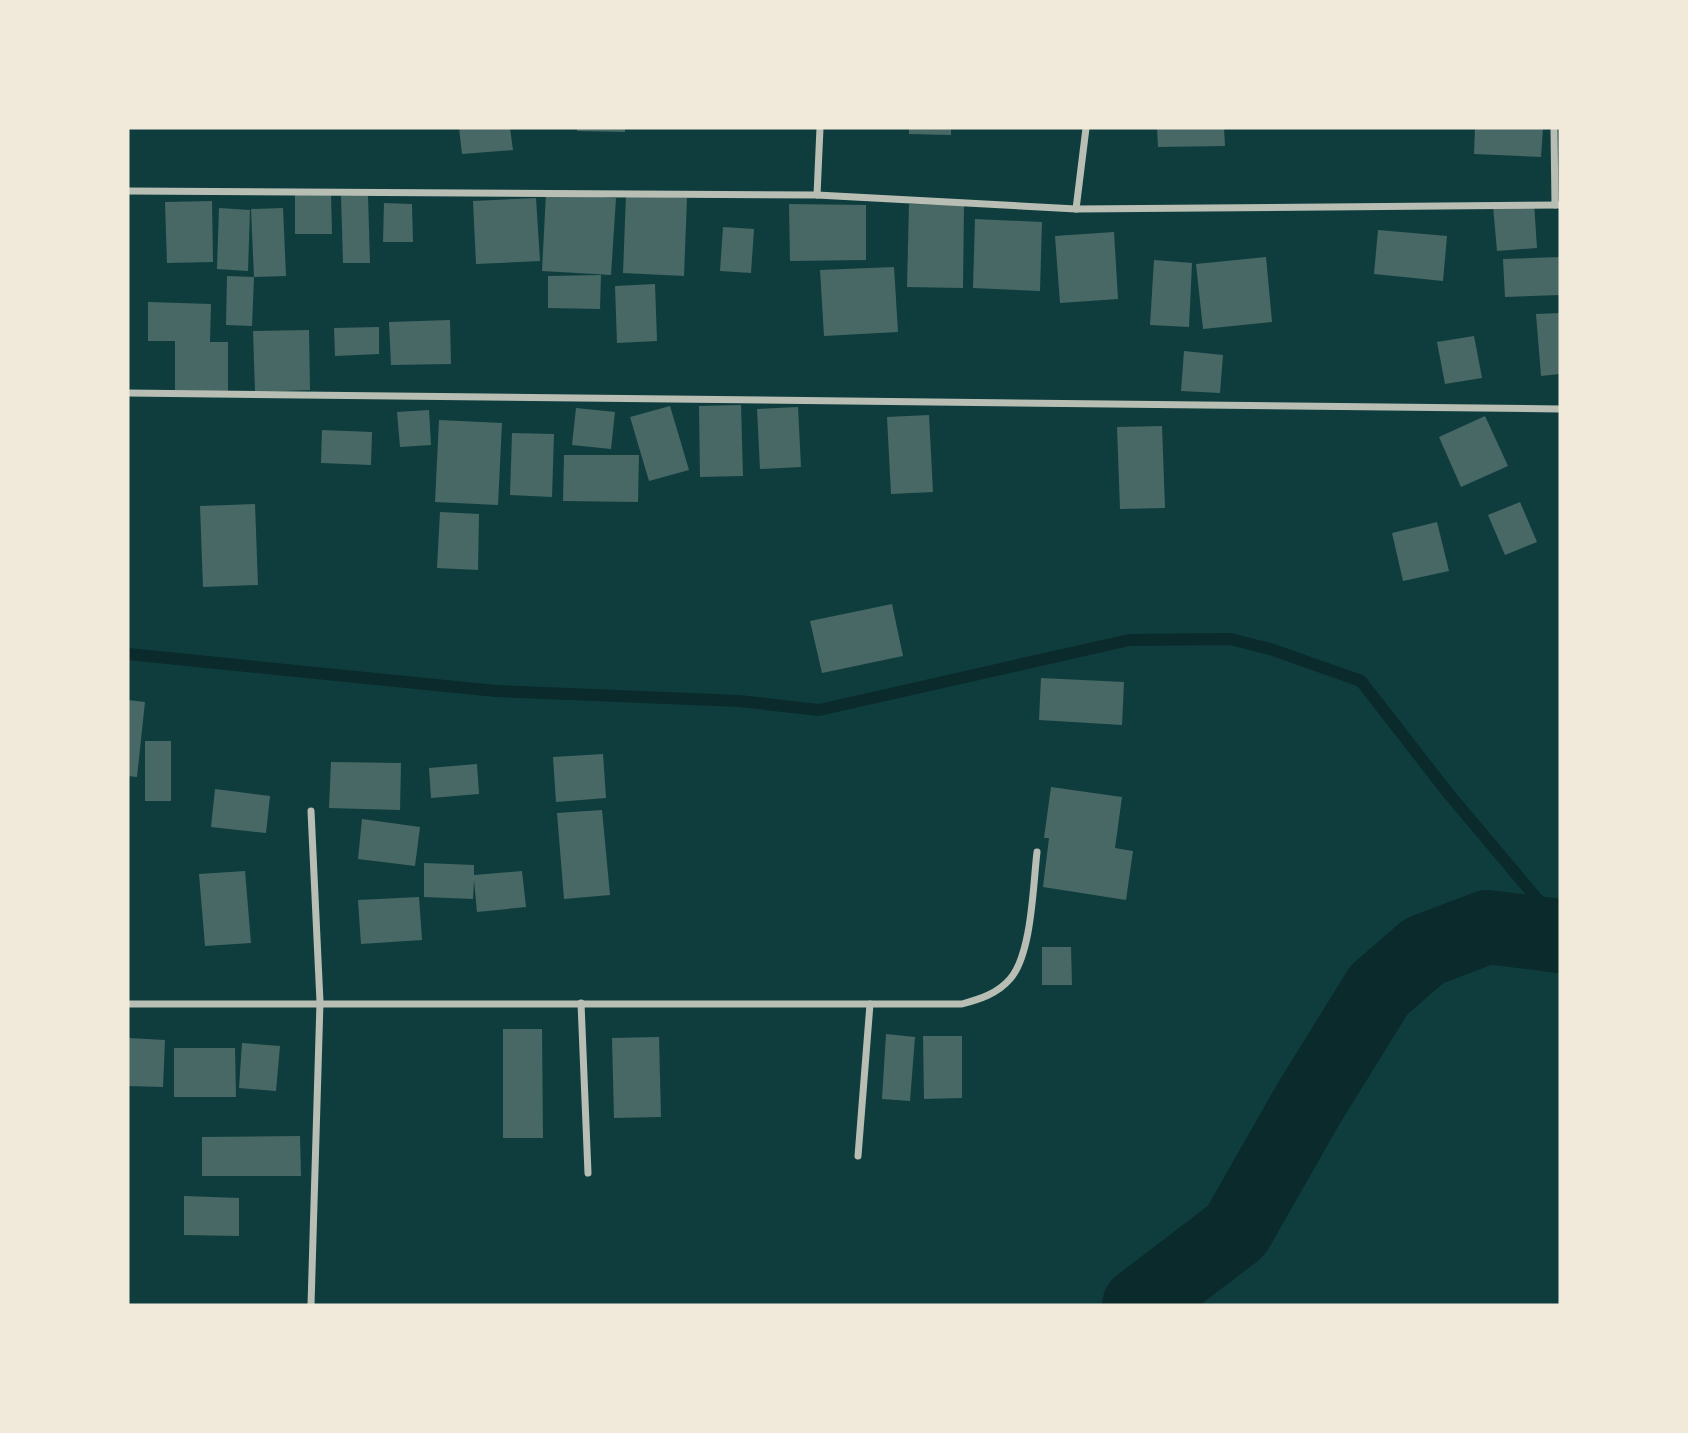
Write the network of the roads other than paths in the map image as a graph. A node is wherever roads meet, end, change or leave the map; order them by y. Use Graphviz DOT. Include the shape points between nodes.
graph roads {
  1 [pos="821,128"];
  2 [pos="1086,128"];
  3 [pos="1554,128"];
  4 [pos="128,191"];
  5 [pos="817,195"];
  6 [pos="1558,205"];
  7 [pos="1076,209"];
  8 [pos="128,393"];
  9 [pos="1560,409"];
  10 [pos="311,811"];
  11 [pos="1037,852"];
  12 [pos="320,1002"];
  13 [pos="582,1003"];
  14 [pos="128,1004"];
  15 [pos="870,1004"];
  16 [pos="858,1156"];
  17 [pos="588,1173"];
  18 [pos="311,1305"];
  1 -- 5 [label="street"];
  2 -- 7 [label="street"];
  3 -- 6 [label="street"];
  4 -- 5 [label="street"];
  5 -- 7 [label="street"];
  6 -- 7 [label="street"];
  8 -- 9 [label="street"];
  10 -- 12 [label="street"];
  11 -- 15 [label="street" via="1025,945 1011,978 988,996 962,1004"];
  12 -- 13 [label="street"];
  12 -- 14 [label="street"];
  12 -- 18 [label="street"];
  13 -- 15 [label="street"];
  13 -- 17 [label="street"];
  15 -- 16 [label="street"];
}
